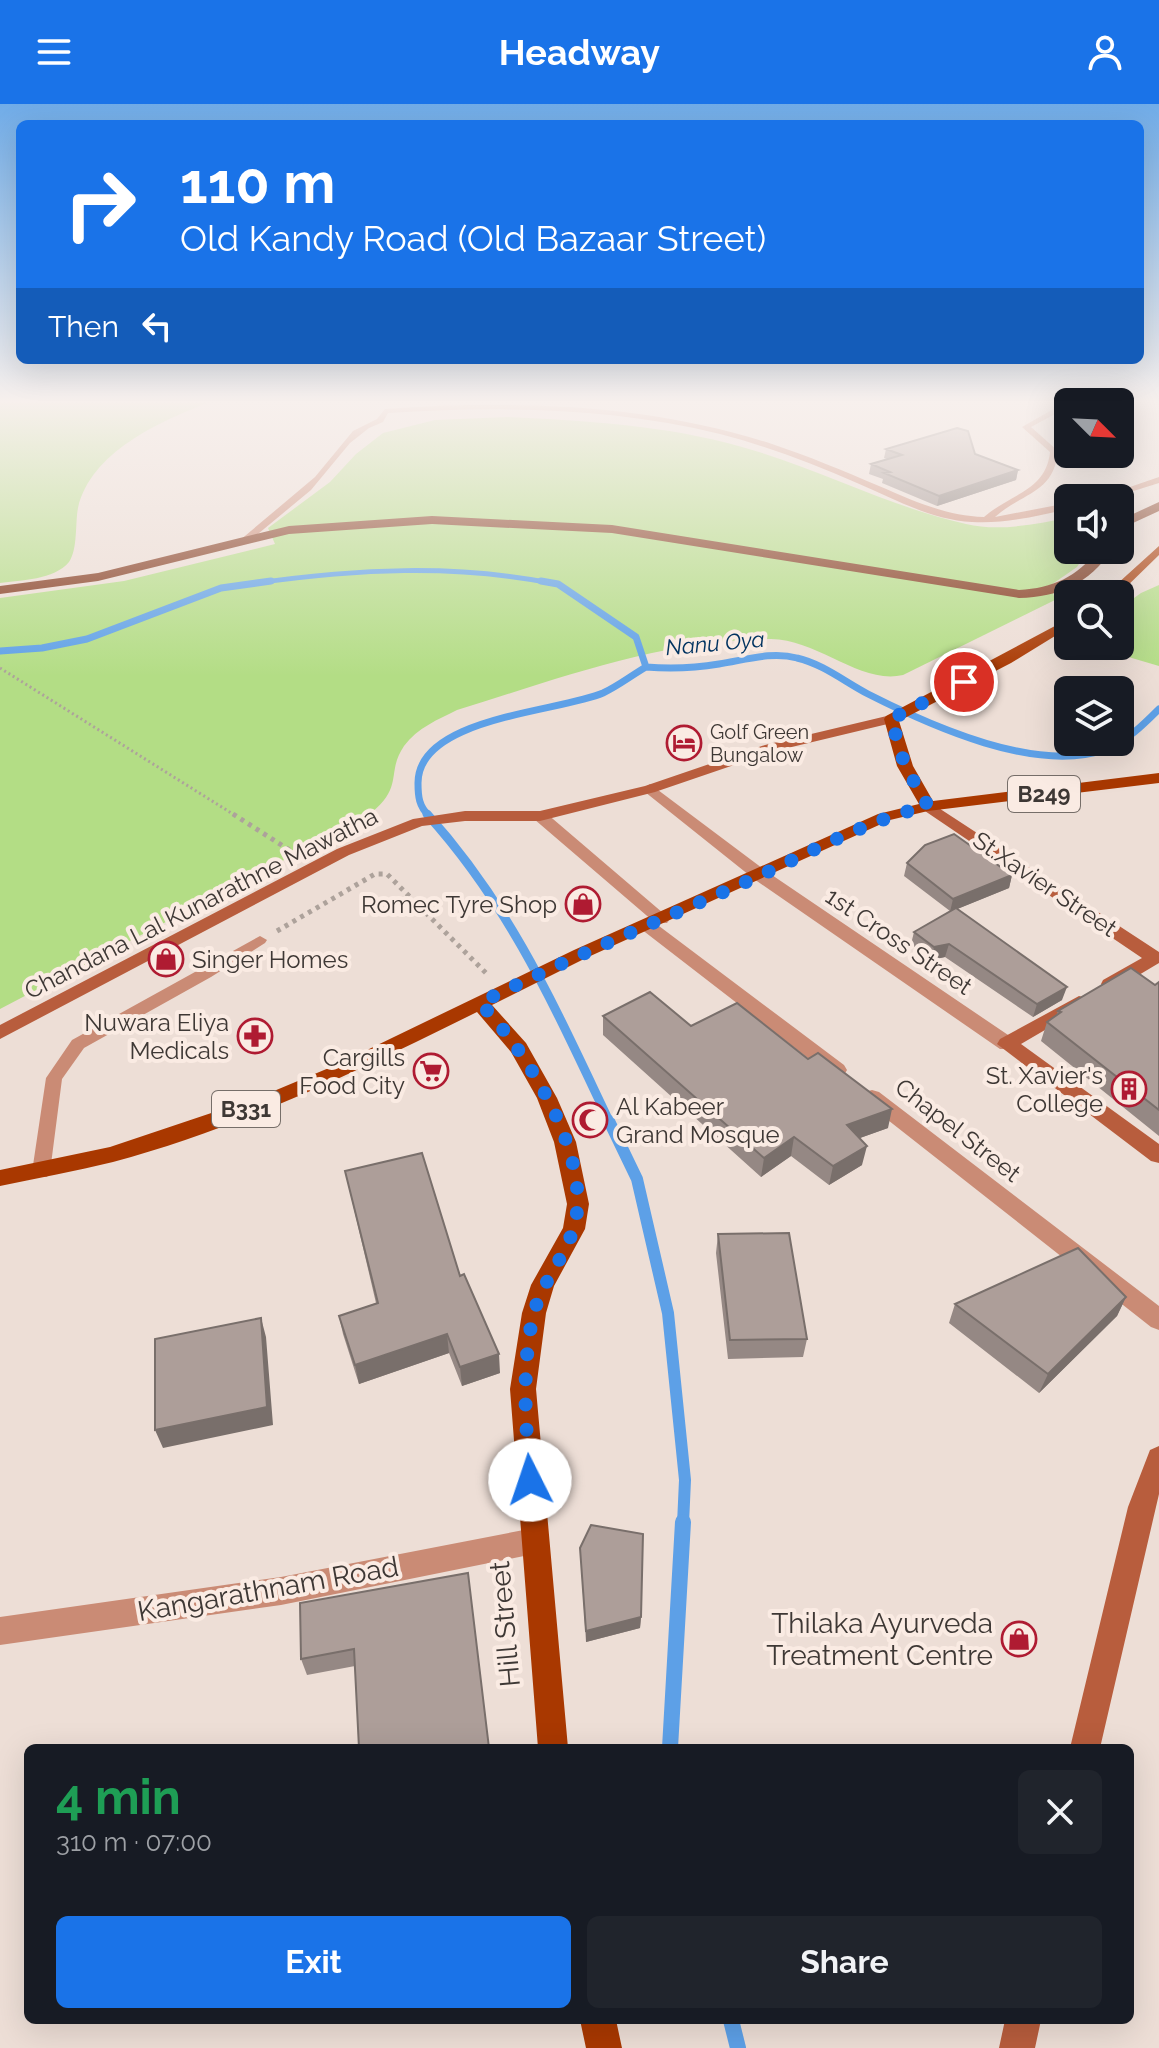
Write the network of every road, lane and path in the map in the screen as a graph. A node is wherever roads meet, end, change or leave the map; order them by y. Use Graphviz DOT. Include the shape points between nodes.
graph roads {
  1 [pos="297,494"];
  2 [pos="889,494"];
  3 [pos="1026,494"];
  4 [pos="1159,506"];
  5 [pos="1054,510"];
  6 [pos="1134,518"];
  7 [pos="987,519"];
  8 [pos="244,541"];
  9 [pos="1159,549"];
  10 [pos="1093,564"];
  11 [pos="1129,580"];
  12 [pos="0,590"];
  13 [pos="1054,631"];
  14 [pos="0,668"];
  15 [pos="894,717"];
  16 [pos="1159,778"];
  17 [pos="650,789"];
  18 [pos="928,806"];
  19 [pos="540,816"];
  20 [pos="315,867"];
  21 [pos="760,875"];
  22 [pos="654,922"];
  23 [pos="260,940"];
  24 [pos="1157,954"];
  25 [pos="503,991"];
  26 [pos="480,1003"];
  27 [pos="0,1033"];
  28 [pos="1007,1044"];
  29 [pos="1159,1155"];
  30 [pos="41,1172"];
  31 [pos="0,1178"];
  32 [pos="1159,1320"];
  33 [pos="1159,1458"];
  34 [pos="534,1541"];
  35 [pos="0,1631"];
  36 [pos="553,1744"];
  37 [pos="1086,1744"];
  38 [pos="599,2024"];
  39 [pos="1022,2024"];
  40 [pos="604,2048"];
  41 [pos="1017,2048"];
  1 -- 8 [label="lane"];
  2 -- 7 [label="lane" via="937,513"];
  3 -- 7 [label="lane"];
  4 -- 6 [label="highway"];
  5 -- 7 [label="lane" via="1016,519"];
  8 -- 10 [label="highway" via="289,530 393,521 576,525 1019,594 1069,586"];
  8 -- 12 [label="highway" via="98,577"];
  9 -- 11 [label="main road"];
  13 -- 15 [label="main road"];
  14 -- 20 [label="path"];
  15 -- 17 [label="street, Chandana Lal Kunarathne Mawatha" via="770,748"];
  15 -- 18 [label="main road" via="905,766"];
  16 -- 18 [label="main road, B249"];
  17 -- 19 [label="street, Chandana Lal Kunarathne Mawatha"];
  17 -- 21 [label="street, 1st Cross Street"];
  18 -- 21 [label="main road, B331" via="884,817"];
  18 -- 24 [label="street, St.Xavier Street"];
  19 -- 20 [label="street, Chandana Lal Kunarathne Mawatha" via="419,822 365,841"];
  19 -- 22 [label="street, Chapel Street"];
  20 -- 27 [label="street, Chandana Lal Kunarathne Mawatha"];
  21 -- 22 [label="main road, B331"];
  21 -- 28 [label="street, 1st Cross Street"];
  22 -- 25 [label="main road, B331"];
  22 -- 32 [label="street, Chapel Street"];
  23 -- 25 [label="path" via="375,874 387,874"];
  23 -- 30 [label="lane" via="78,1044 54,1078"];
  24 -- 28 [label="street"];
  25 -- 26 [label="main road, B331"];
  26 -- 30 [label="main road, B331" via="269,1101"];
  26 -- 34 [label="main road, Hill Street" via="519,1048 547,1098 565,1142 578,1204 574,1229 543,1285 528,1345 523,1389"];
  28 -- 29 [label="street"];
  30 -- 31 [label="main road, B331"];
  33 -- 37 [label="street" via="1141,1507"];
  34 -- 35 [label="street, Kangarathnam Road" via="281,1591"];
  34 -- 36 [label="main road, Hill Street"];
  38 -- 40 [label="main road"];
  39 -- 41 [label="street"];
}
